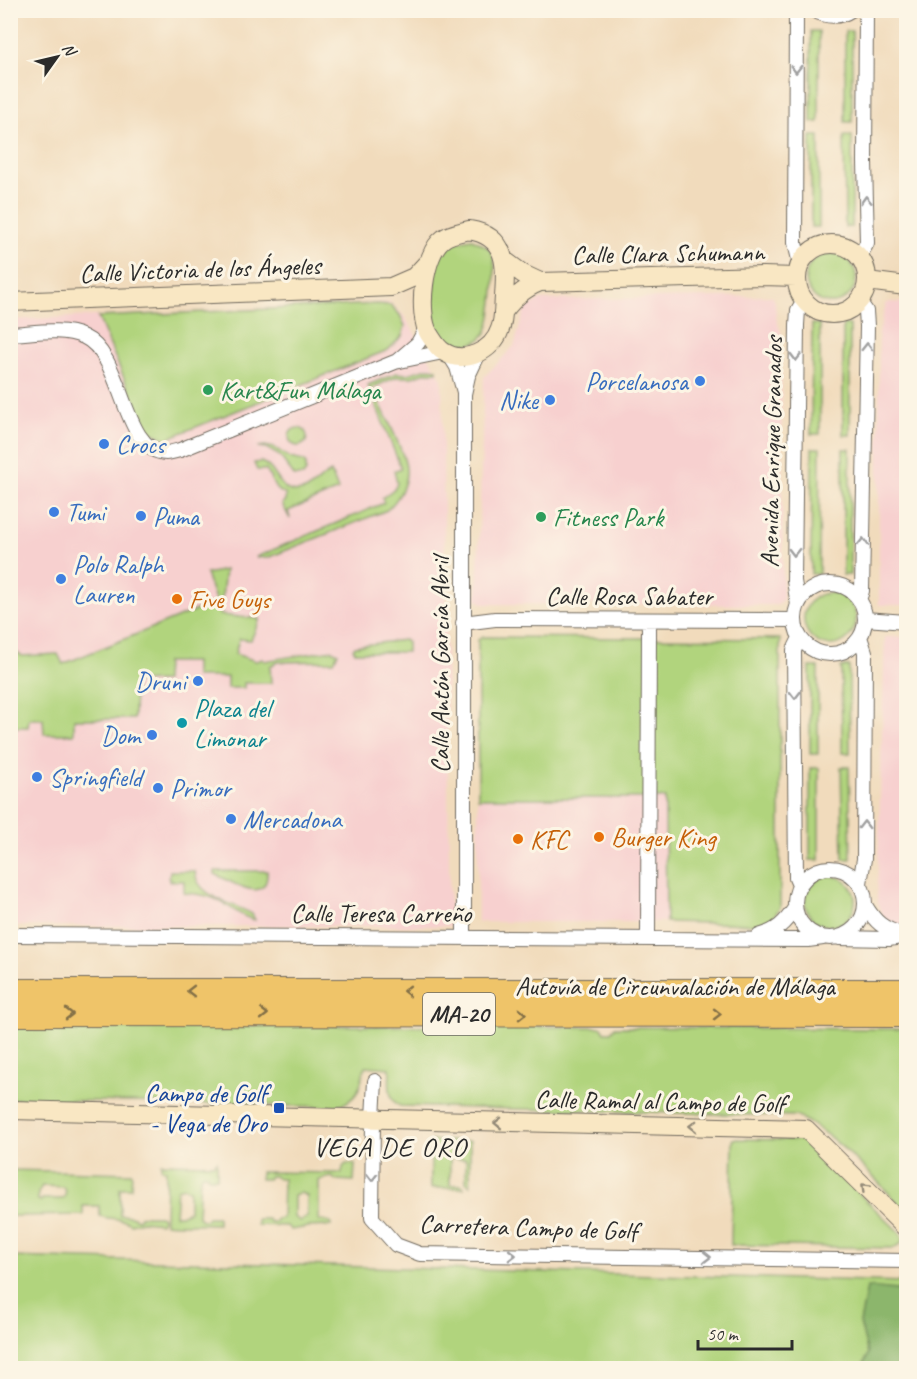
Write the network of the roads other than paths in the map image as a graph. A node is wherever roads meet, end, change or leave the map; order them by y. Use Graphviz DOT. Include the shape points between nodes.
graph roads {
  1 [pos="796,10"];
  2 [pos="813,10"];
  3 [pos="851,10"];
  4 [pos="866,10"];
  5 [pos="859,256"];
  6 [pos="504,260"];
  7 [pos="427,263"];
  8 [pos="798,271"];
  9 [pos="867,281"];
  10 [pos="540,282"];
  11 [pos="906,286"];
  12 [pos="391,287"];
  13 [pos="804,300"];
  14 [pos="859,301"];
  15 [pos="10,302"];
  16 [pos="503,312"];
  17 [pos="425,320"];
  18 [pos="10,334"];
  19 [pos="446,353"];
  20 [pos="479,353"];
  21 [pos="395,362"];
  22 [pos="464,394"];
  23 [pos="859,600"];
  24 [pos="798,604"];
  25 [pos="865,619"];
  26 [pos="649,620"];
  27 [pos="795,621"];
  28 [pos="906,622"];
  29 [pos="464,623"];
  30 [pos="860,637"];
  31 [pos="800,638"];
  32 [pos="860,883"];
  33 [pos="799,885"];
  34 [pos="866,905"];
  35 [pos="795,908"];
  36 [pos="10,935"];
  37 [pos="906,936"];
  38 [pos="464,937"];
  39 [pos="648,938"];
  40 [pos="752,938"];
  41 [pos="830,938"];
  42 [pos="10,991"];
  43 [pos="906,991"];
  44 [pos="10,1014"];
  45 [pos="906,1015"];
  46 [pos="375,1081"];
  47 [pos="10,1110"];
  48 [pos="373,1118"];
  49 [pos="906,1228"];
  50 [pos="906,1261"];
  1 -- 8 [label="street, one-way"];
  2 -- 3 [label="street" via="826,16"];
  5 -- 4 [label="street, one-way" via="867,243"];
  5 -- 8 [label="main road" via="839,244 827,244 806,254"];
  5 -- 9 [label="main road"];
  6 -- 7 [label="main road" via="494,242 481,232 469,230 443,238"];
  6 -- 10 [label="main road, Calle Clara Schumann"];
  6 -- 16 [label="main road"];
  7 -- 12 [label="main road, Calle Victoria de los Ángeles" via="414,277"];
  7 -- 17 [label="main road"];
  8 -- 10 [label="main road, Calle Clara Schumann" via="763,276"];
  8 -- 13 [label="main road" via="799,293"];
  9 -- 11 [label="main road"];
  9 -- 14 [label="main road"];
  10 -- 16 [label="main road, Calle Clara Schumann" via="523,290"];
  12 -- 15 [label="main road, Calle Victoria de los Ángeles"];
  12 -- 17 [label="main road" via="402,293"];
  13 -- 14 [label="main road" via="811,308 831,314 842,313"];
  13 -- 24 [label="street, Avenida Enrique Granados, one-way" via="798,310 797,325 794,581"];
  23 -- 14 [label="street, one-way" via="867,326 866,311"];
  16 -- 20 [label="main road" via="492,344"];
  17 -- 19 [label="main road" via="435,343"];
  17 -- 21 [label="street" via="418,343"];
  18 -- 21 [label="street" via="66,331 85,337 100,348 140,438 152,449 165,453"];
  19 -- 20 [label="main road" via="465,357"];
  19 -- 21 [label="street"];
  19 -- 22 [label="street, Calle Antón García Abril" via="457,367"];
  20 -- 22 [label="street, Calle Antón García Abril"];
  22 -- 29 [label="street, Calle Antón García Abril"];
  23 -- 24 [label="street" via="843,587 832,584 812,589"];
  23 -- 25 [label="street"];
  24 -- 27 [label="street"];
  25 -- 28 [label="street"];
  25 -- 30 [label="street"];
  26 -- 27 [label="street, Calle Rosa Sabater"];
  26 -- 29 [label="street, Calle Rosa Sabater"];
  26 -- 39 [label="street"];
  27 -- 31 [label="street"];
  29 -- 38 [label="street, Calle Antón García Abril"];
  30 -- 31 [label="street" via="842,652 830,655 818,653"];
  32 -- 30 [label="street, one-way" via="864,859 865,652"];
  31 -- 33 [label="street, one-way" via="794,650"];
  32 -- 33 [label="street" via="841,869 829,867 817,870"];
  32 -- 34 [label="street"];
  33 -- 35 [label="street"];
  34 -- 37 [label="street, Calle Teresa Carreño" via="885,929"];
  34 -- 41 [label="street" via="857,926"];
  35 -- 40 [label="street, Calle Teresa Carreño" via="773,932"];
  35 -- 41 [label="street" via="804,927"];
  36 -- 38 [label="street, Calle Teresa Carreño"];
  37 -- 41 [label="street, Calle Teresa Carreño"];
  38 -- 39 [label="street, Calle Teresa Carreño"];
  39 -- 40 [label="street, Calle Teresa Carreño"];
  40 -- 41 [label="street, Calle Teresa Carreño"];
  43 -- 42 [label="highway, Autovía de Circunvalación de Málaga / MA-20, one-way"];
  44 -- 45 [label="highway, Autovía de Circunvalación de Málaga / MA-20, one-way"];
  46 -- 48 [label="street, Carretera Campo de Golf"];
  47 -- 48 [label="main road"];
  49 -- 48 [label="main road, Calle Ramal al Campo de Golf, one-way" via="806,1129"];
  48 -- 50 [label="street, Carretera Campo de Golf, one-way" via="372,1218 396,1245 420,1254"];
}
